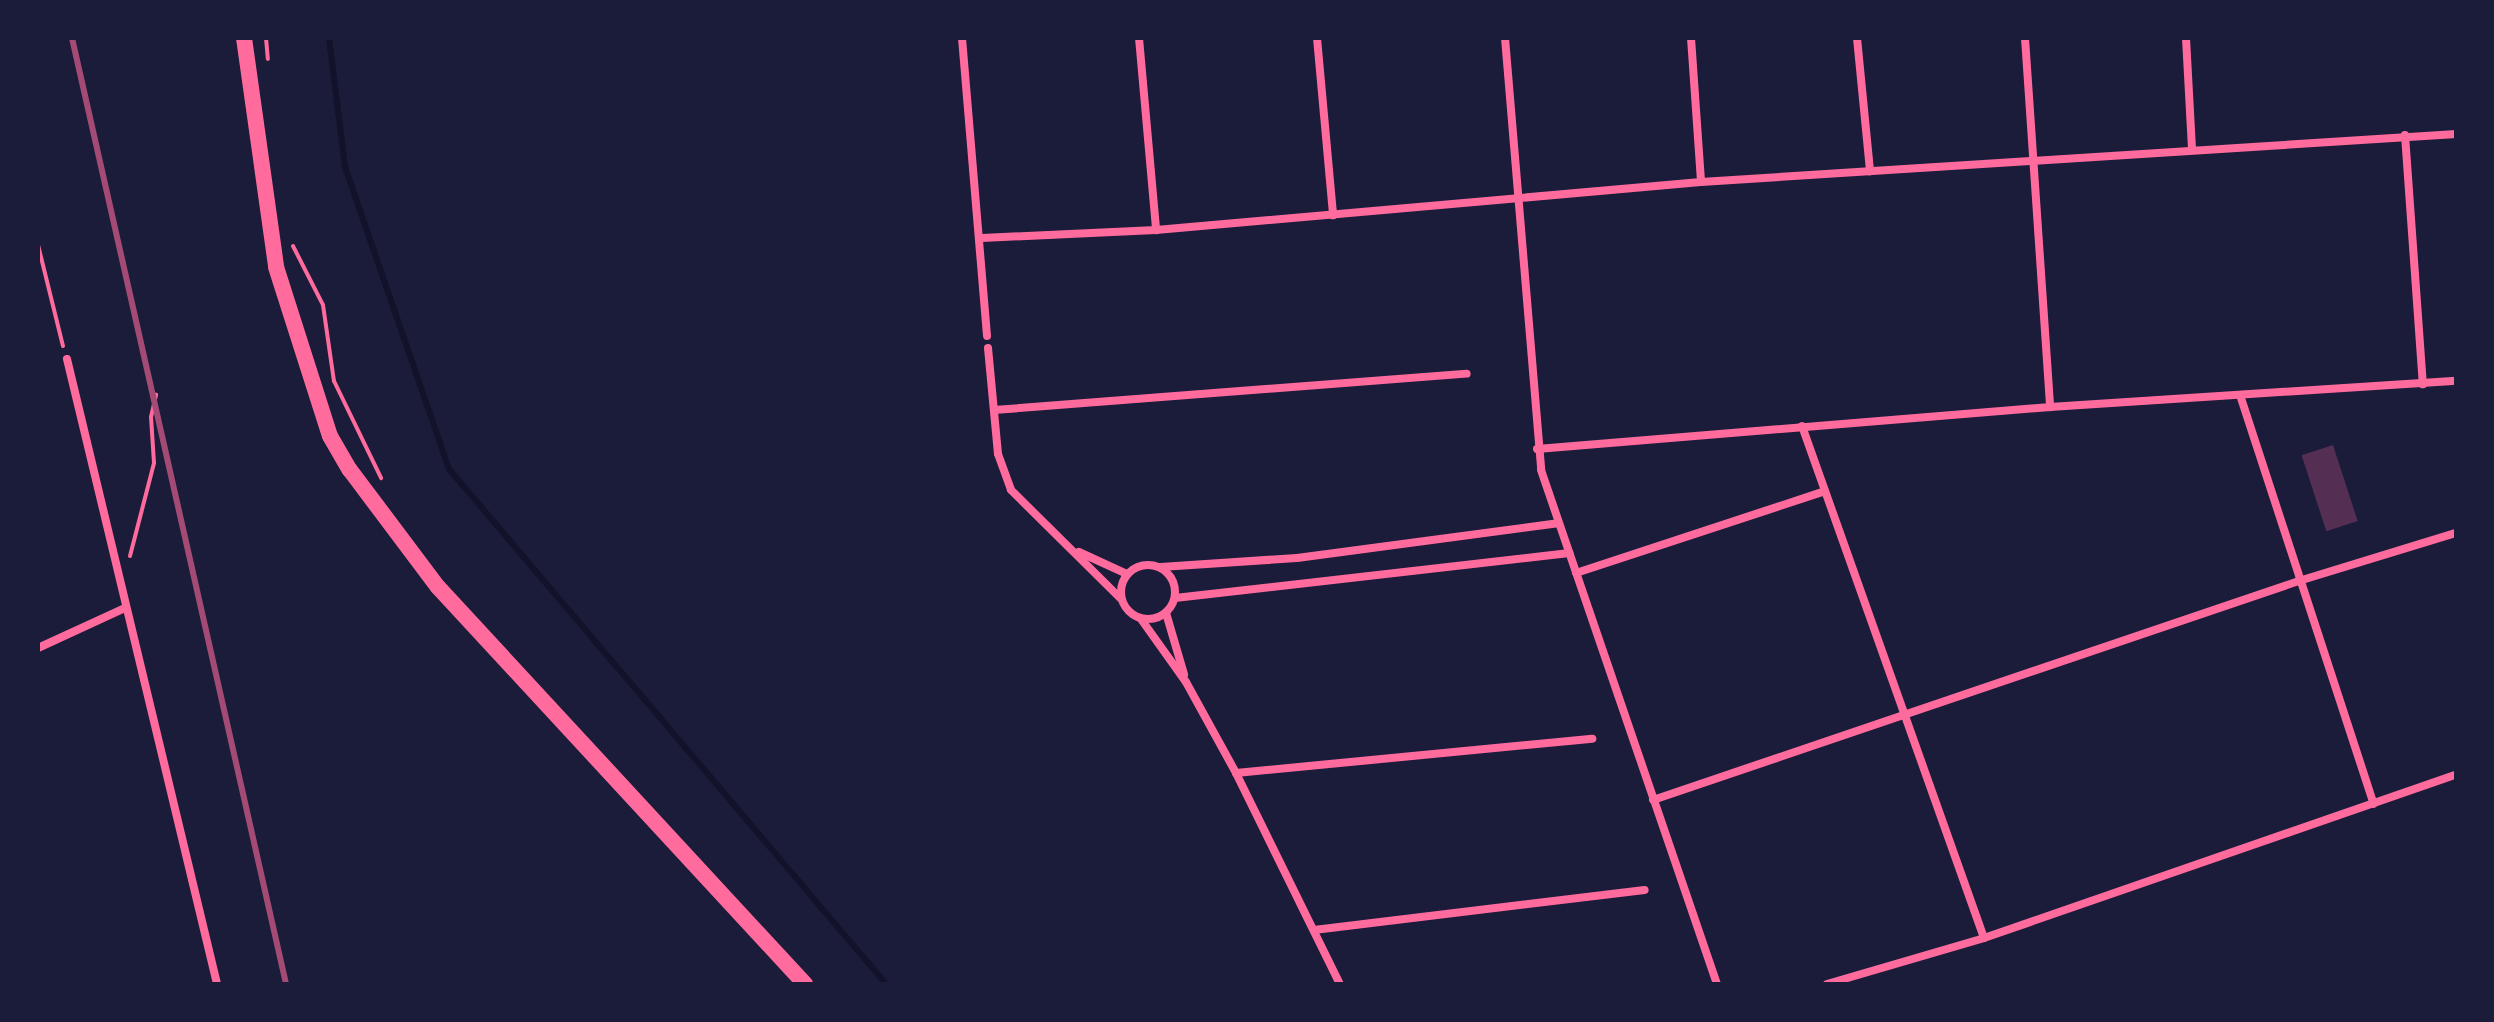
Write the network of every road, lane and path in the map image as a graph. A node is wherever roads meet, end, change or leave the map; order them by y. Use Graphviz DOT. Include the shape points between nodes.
graph roads {
  1 [pos="244,38"];
  2 [pos="266,38"];
  3 [pos="962,38"];
  4 [pos="1139,38"];
  5 [pos="1317,38"];
  6 [pos="1505,38"];
  7 [pos="1691,38"];
  8 [pos="1857,38"];
  9 [pos="2025,38"];
  10 [pos="2186,38"];
  11 [pos="269,68"];
  12 [pos="2456,134"];
  13 [pos="2405,135"];
  14 [pos="2192,148"];
  15 [pos="2037,160"];
  16 [pos="1870,171"];
  17 [pos="1701,182"];
  18 [pos="1516,197"];
  19 [pos="1333,215"];
  20 [pos="1156,230"];
  21 [pos="286,232"];
  22 [pos="982,238"];
  23 [pos="38,245"];
  24 [pos="987,336"];
  25 [pos="988,348"];
  26 [pos="67,359"];
  27 [pos="1467,374"];
  28 [pos="2456,381"];
  29 [pos="2423,384"];
  30 [pos="156,395"];
  31 [pos="2241,398"];
  32 [pos="2050,407"];
  33 [pos="994,410"];
  34 [pos="1802,426"];
  35 [pos="1537,449"];
  36 [pos="382,480"];
  37 [pos="1825,491"];
  38 [pos="1558,523"];
  39 [pos="2456,533"];
  40 [pos="1075,550"];
  41 [pos="1569,553"];
  42 [pos="1161,567"];
  43 [pos="1576,573"];
  44 [pos="117,574"];
  45 [pos="1127,574"];
  46 [pos="2302,580"];
  47 [pos="1175,598"];
  48 [pos="1122,600"];
  49 [pos="125,608"];
  50 [pos="1166,613"];
  51 [pos="1141,619"];
  52 [pos="38,648"];
  53 [pos="1186,682"];
  54 [pos="1906,714"];
  55 [pos="1592,739"];
  56 [pos="1236,773"];
  57 [pos="2456,775"];
  58 [pos="1653,800"];
  59 [pos="2374,804"];
  60 [pos="1645,890"];
  61 [pos="1314,930"];
  62 [pos="1984,938"];
  63 [pos="217,984"];
  64 [pos="805,984"];
  65 [pos="1340,984"];
  66 [pos="1717,984"];
  67 [pos="1827,984"];
  1 -- 64 [label="main road" via="276,267 330,436 350,470 438,587"];
  2 -- 11 [label="path"];
  3 -- 22 [label="street"];
  4 -- 20 [label="street"];
  5 -- 19 [label="street"];
  6 -- 18 [label="street"];
  7 -- 17 [label="street"];
  8 -- 16 [label="street"];
  9 -- 15 [label="street"];
  10 -- 14 [label="street"];
  12 -- 13 [label="street"];
  13 -- 14 [label="street"];
  13 -- 29 [label="street"];
  14 -- 15 [label="street"];
  15 -- 16 [label="street"];
  15 -- 32 [label="street"];
  16 -- 17 [label="street"];
  17 -- 18 [label="street"];
  18 -- 19 [label="street"];
  18 -- 35 [label="street"];
  19 -- 20 [label="street"];
  20 -- 22 [label="street"];
  21 -- 36 [label="path" via="323,305 334,381"];
  22 -- 24 [label="street"];
  23 -- 26 [label="path"];
  25 -- 33 [label="street"];
  26 -- 44 [label="street"];
  27 -- 33 [label="street"];
  28 -- 29 [label="street"];
  29 -- 31 [label="street"];
  30 -- 44 [label="path" via="151,417 154,463 143,517 134,550"];
  31 -- 32 [label="street"];
  31 -- 46 [label="street"];
  32 -- 34 [label="street"];
  33 -- 40 [label="street" via="998,454 1011,490"];
  34 -- 35 [label="street"];
  34 -- 37 [label="street"];
  35 -- 38 [label="street"];
  37 -- 43 [label="street"];
  37 -- 54 [label="street"];
  38 -- 41 [label="street"];
  38 -- 42 [label="street" via="1297,558"];
  39 -- 46 [label="street"];
  40 -- 45 [label="street"];
  40 -- 48 [label="street"];
  41 -- 43 [label="street"];
  41 -- 47 [label="street"];
  42 -- 45 [label="street" via="1143,565"];
  42 -- 47 [label="street" via="1173,580"];
  43 -- 58 [label="street"];
  44 -- 49 [label="street"];
  45 -- 48 [label="street"];
  46 -- 54 [label="street"];
  46 -- 59 [label="street"];
  47 -- 50 [label="street"];
  48 -- 51 [label="street"];
  49 -- 52 [label="street"];
  49 -- 63 [label="street"];
  50 -- 51 [label="street"];
  50 -- 53 [label="street"];
  51 -- 53 [label="street"];
  53 -- 56 [label="street"];
  54 -- 58 [label="street"];
  54 -- 62 [label="street"];
  55 -- 56 [label="street"];
  56 -- 61 [label="street"];
  57 -- 59 [label="street"];
  58 -- 66 [label="street"];
  59 -- 62 [label="street"];
  60 -- 61 [label="street"];
  61 -- 65 [label="street"];
  62 -- 67 [label="street"];
}
